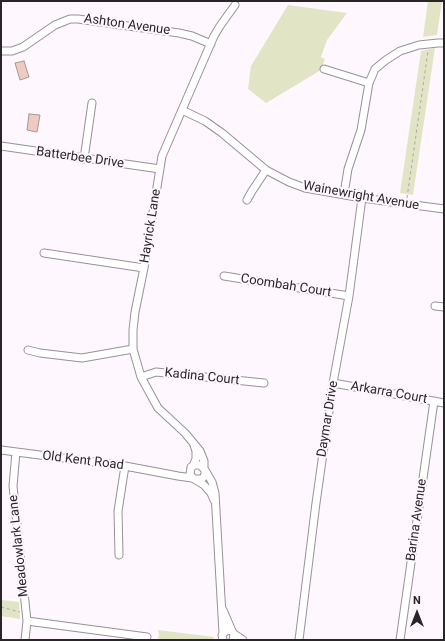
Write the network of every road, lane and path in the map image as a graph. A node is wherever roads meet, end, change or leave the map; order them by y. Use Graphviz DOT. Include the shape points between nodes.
graph roads {
  1 [pos="235,6"];
  2 [pos="444,43"];
  3 [pos="211,44"];
  4 [pos="428,44"];
  5 [pos="1,51"];
  6 [pos="324,69"];
  7 [pos="369,83"];
  8 [pos="92,102"];
  9 [pos="182,110"];
  10 [pos="1,146"];
  11 [pos="84,158"];
  12 [pos="160,169"];
  13 [pos="266,170"];
  14 [pos="344,194"];
  15 [pos="362,198"];
  16 [pos="247,200"];
  17 [pos="406,204"];
  18 [pos="444,209"];
  19 [pos="44,253"];
  20 [pos="144,268"];
  21 [pos="224,276"];
  22 [pos="349,296"];
  23 [pos="435,306"];
  24 [pos="444,307"];
  25 [pos="132,349"];
  26 [pos="28,350"];
  27 [pos="141,376"];
  28 [pos="264,383"];
  29 [pos="334,383"];
  30 [pos="434,401"];
  31 [pos="444,403"];
  32 [pos="193,443"];
  33 [pos="1,450"];
  34 [pos="16,452"];
  35 [pos="124,466"];
  36 [pos="192,467"];
  37 [pos="205,469"];
  38 [pos="166,473"];
  39 [pos="193,478"];
  40 [pos="215,504"];
  41 [pos="119,556"];
  42 [pos="222,606"];
  43 [pos="1,607"];
  44 [pos="26,613"];
  45 [pos="26,621"];
  46 [pos="233,635"];
  47 [pos="147,637"];
  48 [pos="222,637"];
  49 [pos="25,640"];
  50 [pos="244,640"];
  51 [pos="298,640"];
  52 [pos="400,640"];
  1 -- 3 [label="street, Hayrick Lane" via="220,26"];
  2 -- 4 [label="street"];
  3 -- 5 [label="street, Ashton Avenue" via="179,33 70,19 55,25 23,47"];
  3 -- 9 [label="street, Hayrick Lane"];
  4 -- 7 [label="street" via="400,51 386,60 375,69"];
  4 -- 17 [label="path"];
  6 -- 7 [label="street"];
  7 -- 14 [label="street" via="361,130 348,169"];
  8 -- 11 [label="street"];
  9 -- 12 [label="street, Hayrick Lane" via="166,144"];
  9 -- 13 [label="street, Wainewright Avenue" via="222,132"];
  10 -- 11 [label="street, Batterbee Drive"];
  11 -- 12 [label="street, Batterbee Drive"];
  12 -- 20 [label="street, Hayrick Lane"];
  13 -- 14 [label="street, Wainewright Avenue" via="305,188"];
  13 -- 16 [label="street"];
  14 -- 15 [label="street, Wainewright Avenue"];
  15 -- 17 [label="street, Wainewright Avenue"];
  15 -- 22 [label="street, Daymar Drive"];
  17 -- 18 [label="street, Wainewright Avenue"];
  19 -- 20 [label="street"];
  20 -- 25 [label="street, Hayrick Lane" via="135,312"];
  21 -- 22 [label="street, Coombah Court"];
  22 -- 29 [label="street, Daymar Drive"];
  23 -- 24 [label="street"];
  25 -- 26 [label="street" via="82,358"];
  25 -- 27 [label="street, Hayrick Lane"];
  27 -- 28 [label="street, Kadina Court" via="156,372"];
  27 -- 32 [label="street, Hayrick Lane" via="158,408"];
  29 -- 30 [label="street, Arkarra Court"];
  29 -- 51 [label="street, Daymar Drive"];
  30 -- 31 [label="street, Arkarra Court"];
  30 -- 52 [label="street, Barina Avenue"];
  32 -- 36 [label="street" via="196,459"];
  32 -- 37 [label="street, Hayrick Lane" via="200,451"];
  33 -- 34 [label="street, Old Kent Road"];
  34 -- 35 [label="street, Old Kent Road"];
  34 -- 44 [label="street, Meadowlark Lane" via="13,486"];
  35 -- 38 [label="street, Old Kent Road"];
  35 -- 41 [label="street" via="118,511"];
  36 -- 37 [label="street" via="200,465"];
  36 -- 38 [label="street, Old Kent Road" via="179,473"];
  36 -- 39 [label="street" via="190,473"];
  37 -- 39 [label="street" via="202,479"];
  37 -- 40 [label="street, Hayrick Lane" via="212,482"];
  38 -- 39 [label="street, Old Kent Road"];
  39 -- 40 [label="street, Hayrick Lane" via="211,493"];
  40 -- 42 [label="street, Hayrick Lane"];
  42 -- 46 [label="street, Hayrick Lane"];
  42 -- 48 [label="street, Hayrick Lane"];
  43 -- 44 [label="path"];
  44 -- 45 [label="street, Meadowlark Lane"];
  45 -- 47 [label="street"];
  45 -- 49 [label="street, Meadowlark Lane"];
  46 -- 48 [label="street" via="227,630"];
  46 -- 50 [label="street"];
}
